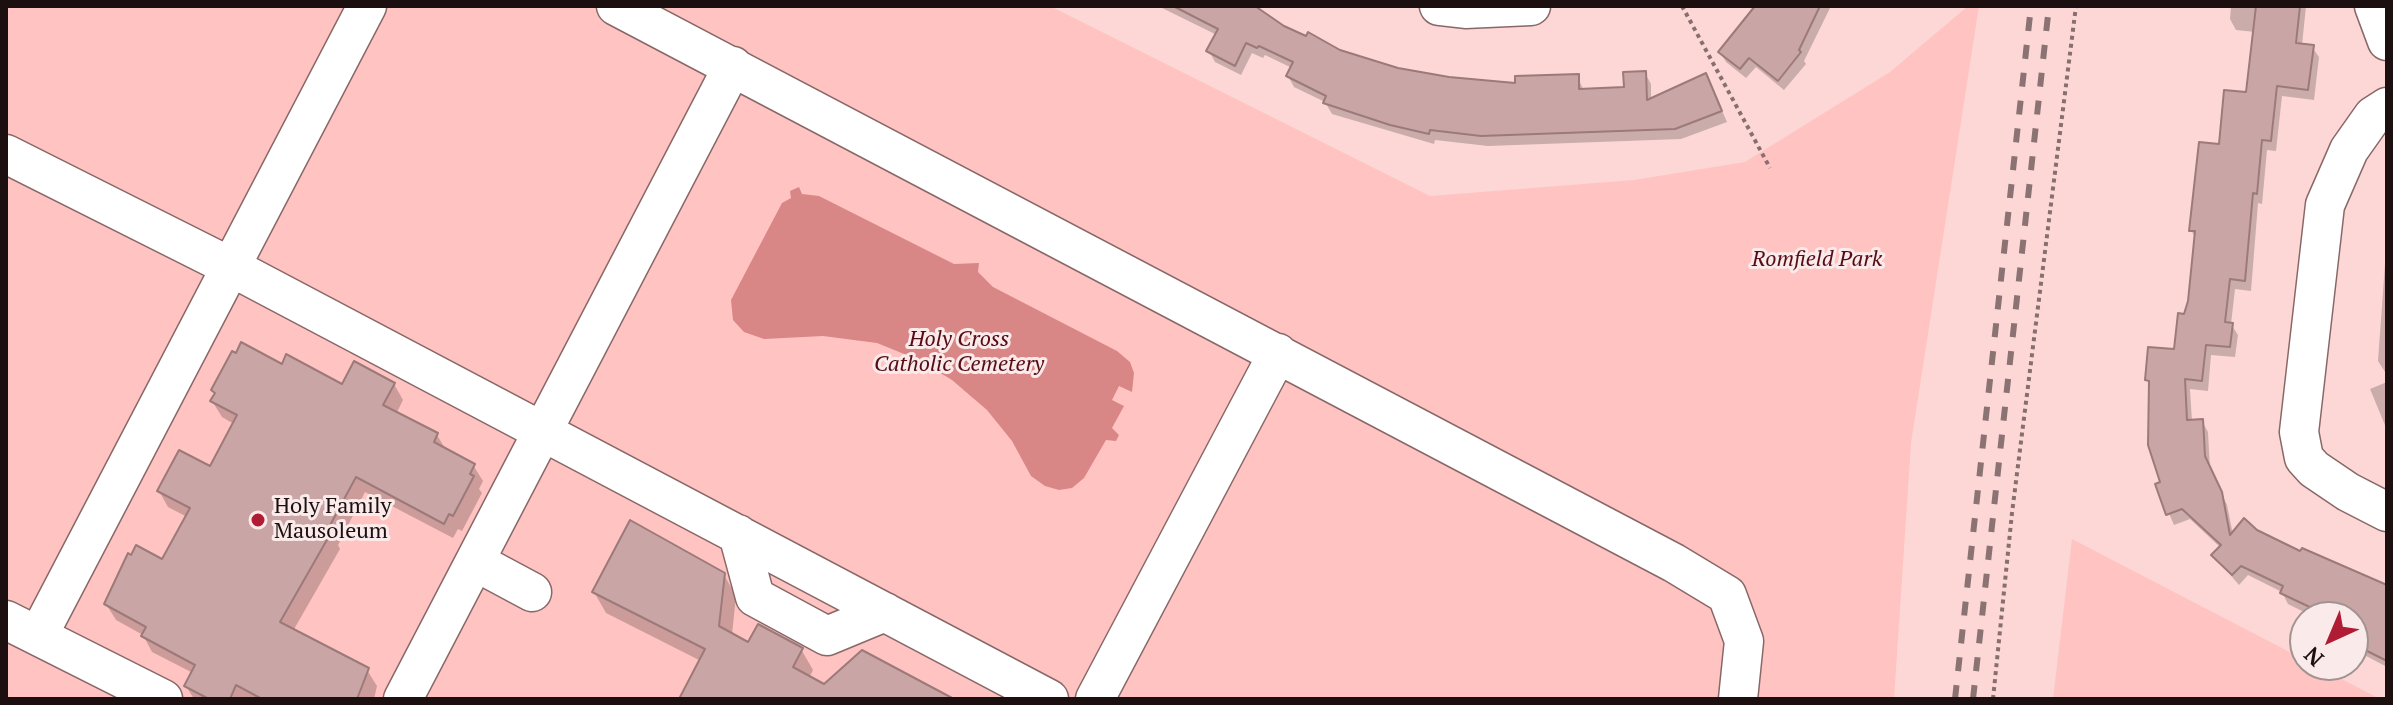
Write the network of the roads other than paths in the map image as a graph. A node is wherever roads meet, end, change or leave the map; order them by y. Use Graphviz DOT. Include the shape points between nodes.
graph roads {
  1 [pos="367,6"];
  2 [pos="616,6"];
  3 [pos="1439,6"];
  4 [pos="1531,6"];
  5 [pos="2374,6"];
  6 [pos="2387,41"];
  7 [pos="733,66"];
  8 [pos="2387,107"];
  9 [pos="6,154"];
  10 [pos="231,267"];
  11 [pos="1278,353"];
  12 [pos="545,432"];
  13 [pos="2387,512"];
  14 [pos="476,562"];
  15 [pos="532,592"];
  16 [pos="22,628"];
  17 [pos="163,699"];
  18 [pos="403,699"];
  19 [pos="1049,699"];
  20 [pos="1095,699"];
  21 [pos="1738,699"];
  1 -- 10 [label="street"];
  2 -- 7 [label="street"];
  3 -- 4 [label="street"];
  5 -- 6 [label="street"];
  7 -- 11 [label="street"];
  7 -- 12 [label="street"];
  8 -- 13 [label="street" via="2373,116 2349,150 2325,205 2299,432 2304,458 2314,469"];
  9 -- 10 [label="street"];
  10 -- 12 [label="street"];
  10 -- 16 [label="street"];
  11 -- 20 [label="street"];
  11 -- 21 [label="street" via="1727,595 1744,641"];
  12 -- 14 [label="street"];
  12 -- 19 [label="street"];
  14 -- 15 [label="street"];
  14 -- 18 [label="street"];
  16 -- 17 [label="street"];
}
